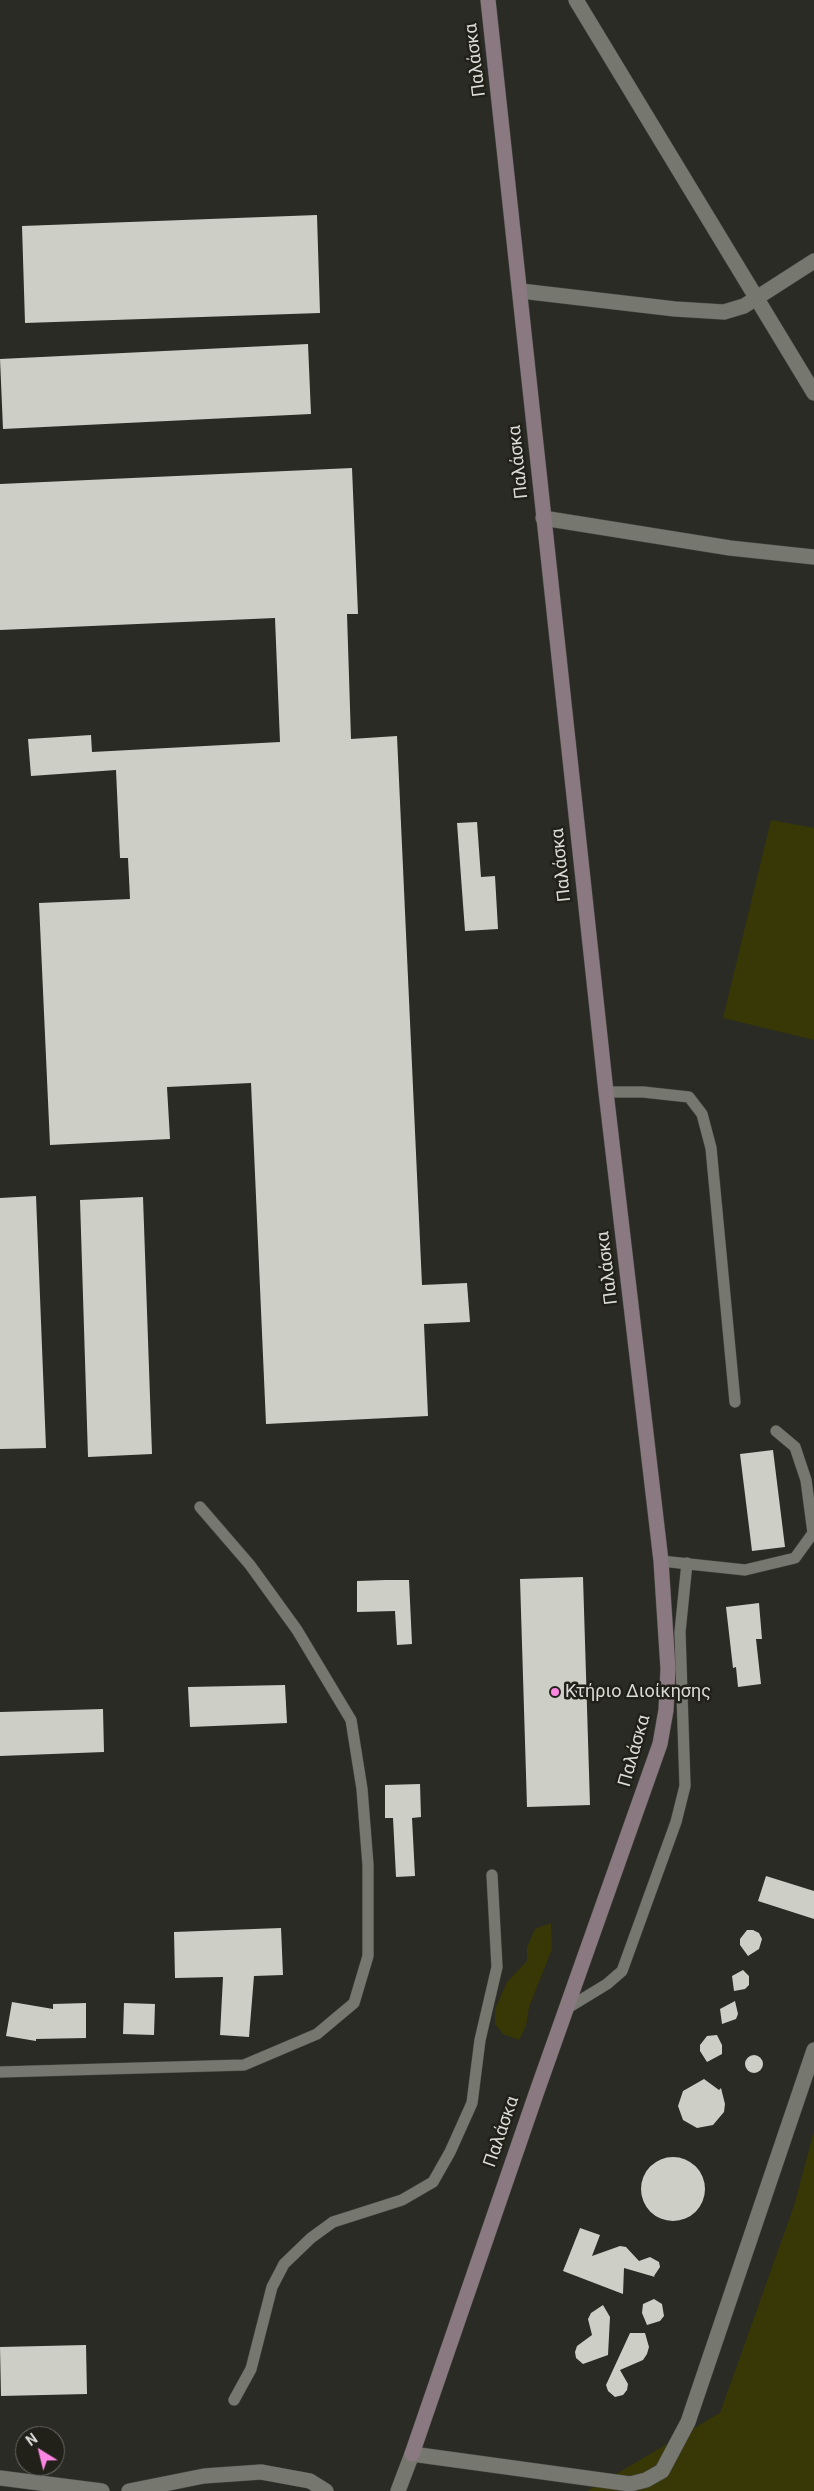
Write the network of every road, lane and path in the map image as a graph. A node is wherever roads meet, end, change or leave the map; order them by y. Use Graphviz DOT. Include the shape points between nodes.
graph roads {
  1 [pos="488,0"];
  2 [pos="576,0"];
  3 [pos="814,261"];
  4 [pos="521,291"];
  5 [pos="756,297"];
  6 [pos="814,394"];
  7 [pos="543,518"];
  8 [pos="814,557"];
  9 [pos="606,1092"];
  10 [pos="736,1402"];
  11 [pos="776,1431"];
  12 [pos="200,1507"];
  13 [pos="661,1561"];
  14 [pos="687,1563"];
  15 [pos="492,1875"];
  16 [pos="566,2009"];
  17 [pos="814,2050"];
  18 [pos="0,2072"];
  19 [pos="234,2400"];
  20 [pos="412,2454"];
  21 [pos="0,2478"];
  22 [pos="102,2491"];
  23 [pos="129,2491"];
  24 [pos="326,2491"];
  25 [pos="398,2491"];
  1 -- 4 [label="street, Παλάσκα"];
  2 -- 5 [label="street"];
  3 -- 5 [label="street"];
  4 -- 5 [label="street" via="675,310 724,312 744,306"];
  4 -- 7 [label="street, Παλάσκα"];
  5 -- 6 [label="street"];
  7 -- 8 [label="street" via="730,548"];
  7 -- 9 [label="street, Παλάσκα"];
  9 -- 10 [label="lane" via="689,1097 702,1114 711,1148"];
  9 -- 13 [label="street, Παλάσκα"];
  11 -- 14 [label="lane" via="795,1447 806,1480 813,1533 795,1558 745,1570"];
  12 -- 18 [label="lane" via="250,1565 297,1630 351,1720 362,1789 368,1865 368,1956 354,2003 317,2034 244,2065"];
  13 -- 14 [label="lane"];
  13 -- 16 [label="street, Παλάσκα" via="668,1669 660,1744"];
  14 -- 16 [label="lane" via="680,1632 685,1786 676,1822 622,1972"];
  15 -- 19 [label="lane" via="497,1968 480,2040 472,2103 450,2152 433,2182 402,2200 333,2222 284,2264 272,2287 251,2369"];
  16 -- 20 [label="street, Παλάσκα"];
  17 -- 20 [label="street" via="688,2422 662,2471 630,2484"];
  20 -- 25 [label="street, Παλάσκα"];
  21 -- 22 [label="street"];
  23 -- 24 [label="street" via="204,2476 261,2472 310,2481"];
}
